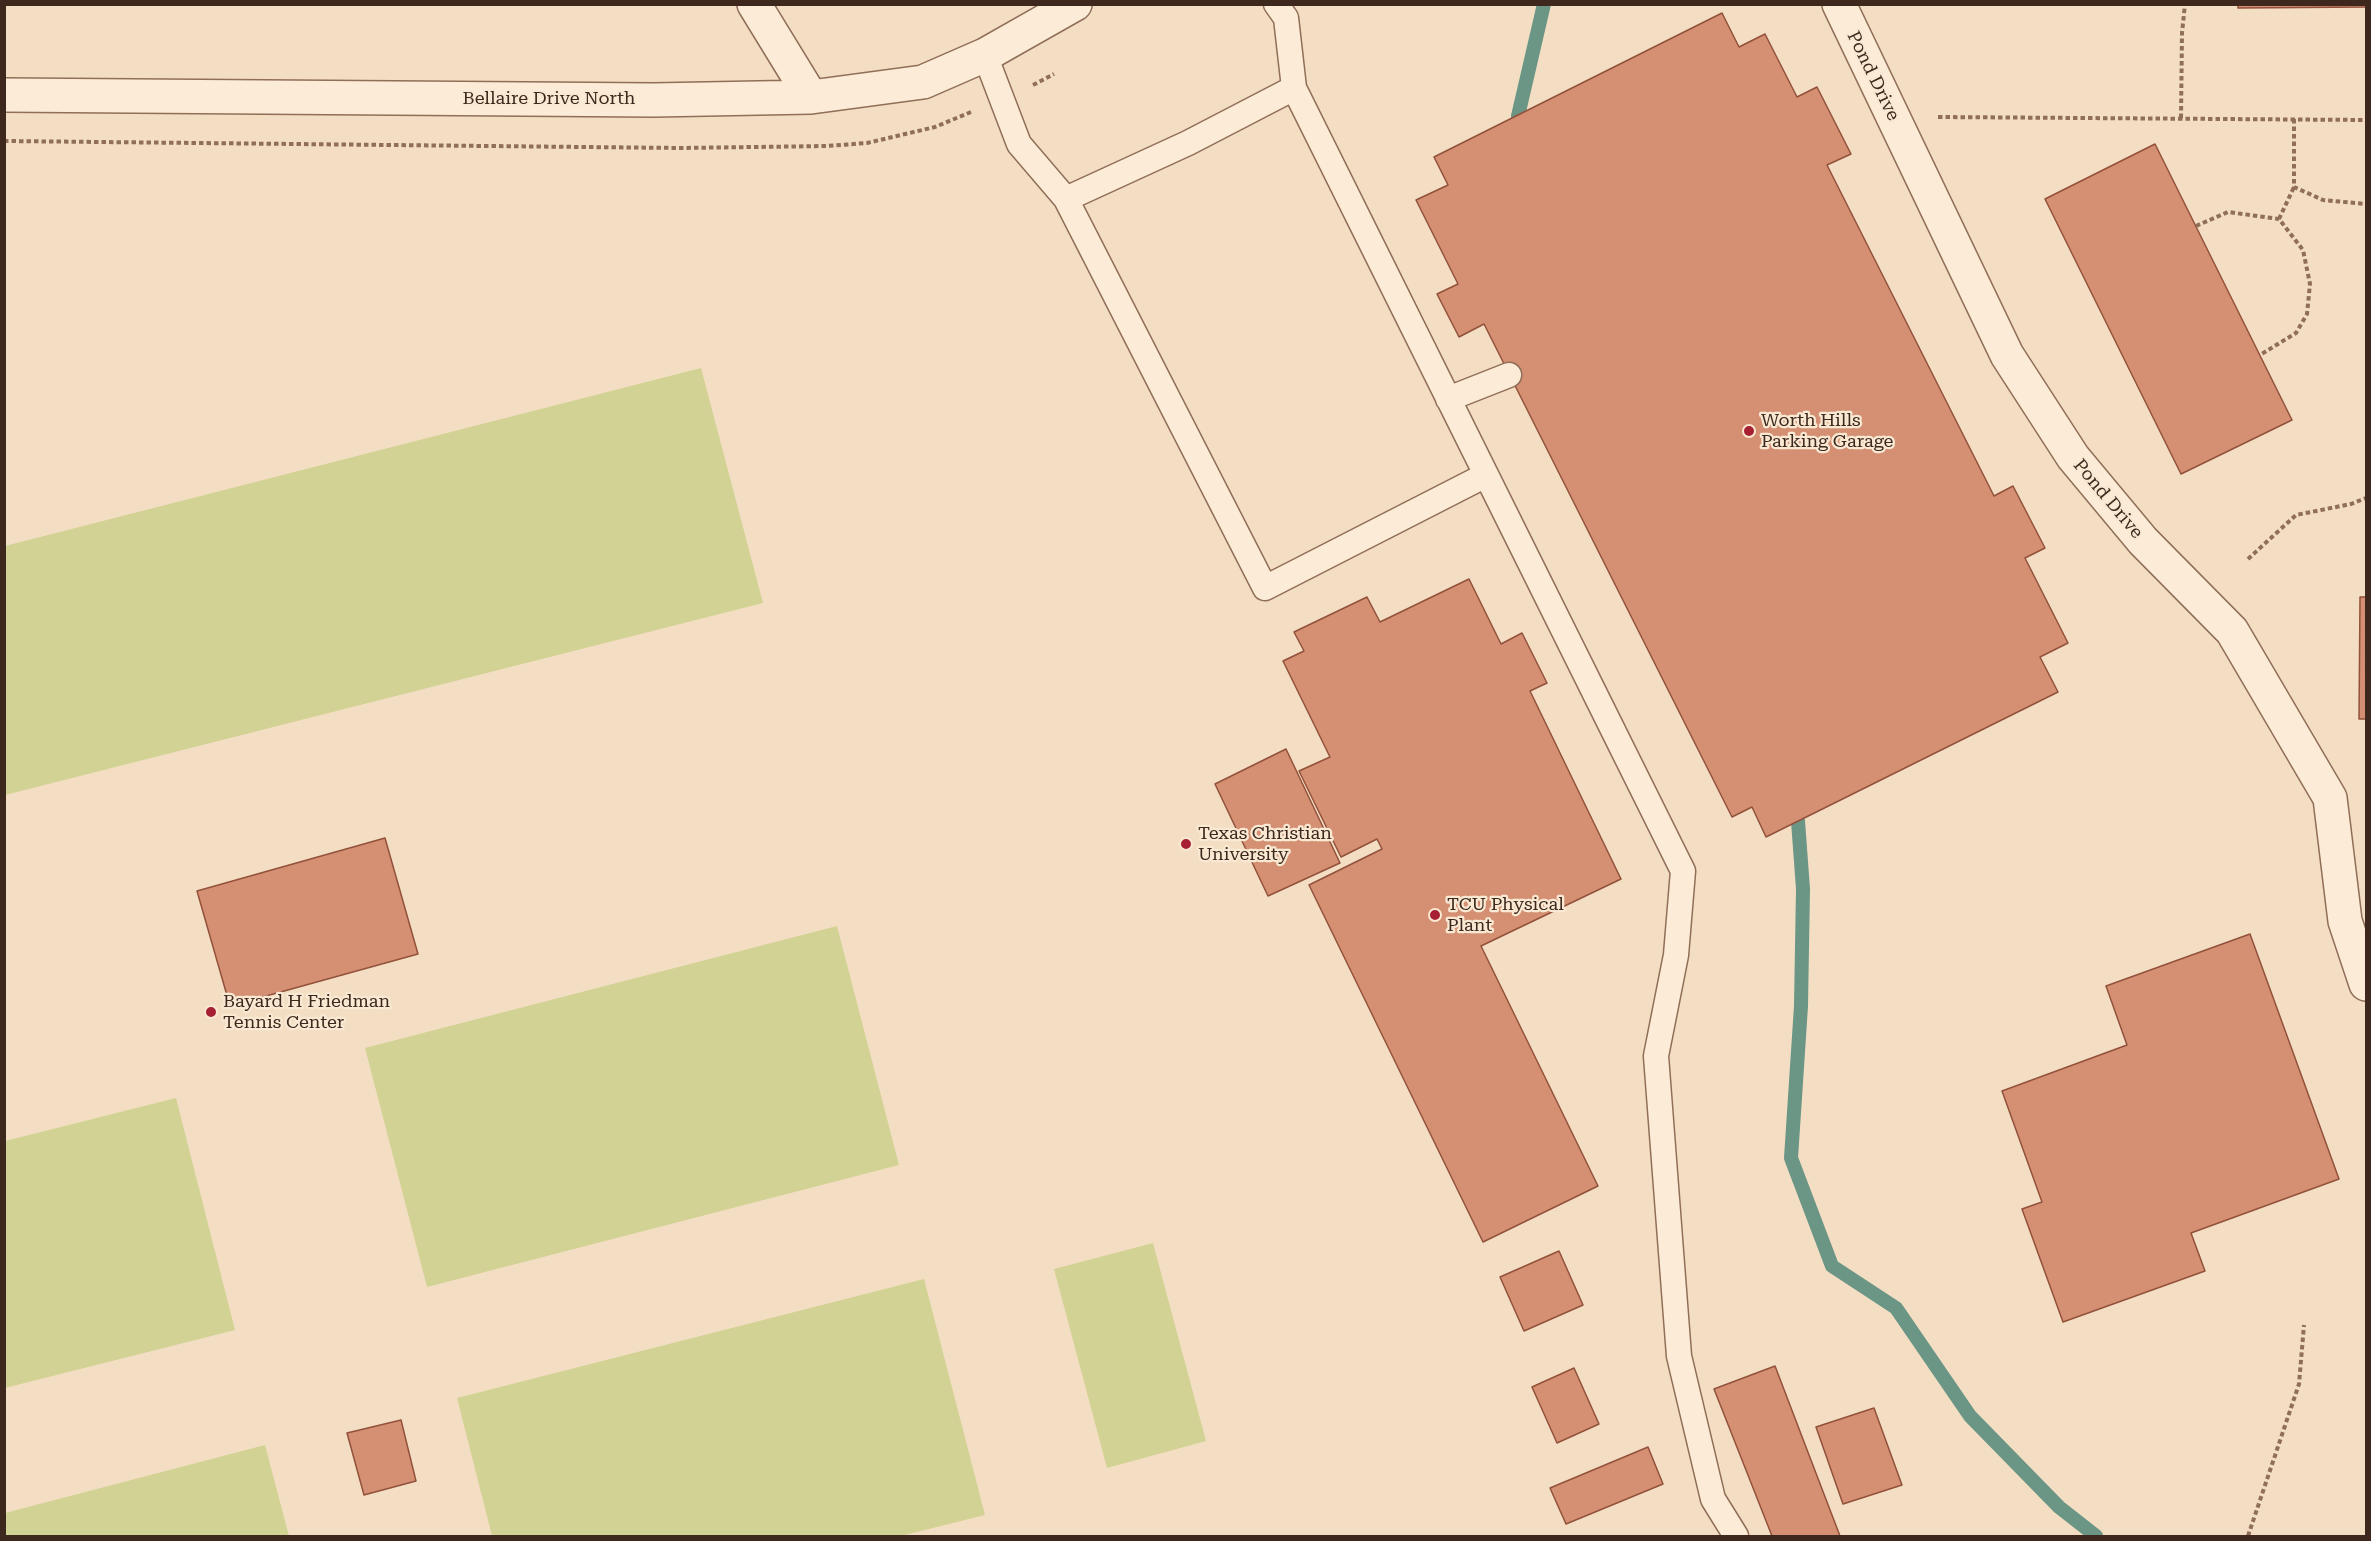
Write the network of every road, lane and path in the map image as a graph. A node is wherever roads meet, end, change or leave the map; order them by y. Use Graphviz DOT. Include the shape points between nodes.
graph roads {
  1 [pos="754,4"];
  2 [pos="1075,4"];
  3 [pos="1276,4"];
  4 [pos="1839,4"];
  5 [pos="2185,4"];
  6 [pos="985,55"];
  7 [pos="1294,88"];
  8 [pos="4,95"];
  9 [pos="811,97"];
  10 [pos="1893,116"];
  11 [pos="2181,118"];
  12 [pos="2294,119"];
  13 [pos="2367,120"];
  14 [pos="2294,187"];
  15 [pos="1066,199"];
  16 [pos="2367,204"];
  17 [pos="2279,219"];
  18 [pos="2196,226"];
  19 [pos="2260,355"];
  20 [pos="1509,375"];
  21 [pos="1448,399"];
  22 [pos="1486,475"];
  23 [pos="2367,498"];
  24 [pos="2248,559"];
  25 [pos="2367,984"];
  26 [pos="2304,1324"];
  27 [pos="1736,1536"];
  28 [pos="2248,1536"];
  1 -- 9 [label="street"];
  2 -- 6 [label="street, Bellaire Drive North"];
  3 -- 7 [label="lane" via="1286,18"];
  4 -- 10 [label="street, Pond Drive"];
  5 -- 11 [label="path"];
  6 -- 9 [label="street, Bellaire Drive North" via="923,82"];
  6 -- 15 [label="lane" via="1019,144"];
  7 -- 15 [label="lane" via="1188,143"];
  7 -- 21 [label="lane"];
  8 -- 9 [label="street, Bellaire Drive North" via="642,100"];
  10 -- 11 [label="path"];
  10 -- 25 [label="street, Pond Drive" via="2013,364 2073,457 2143,541 2232,631 2330,798 2345,921"];
  11 -- 12 [label="path"];
  12 -- 13 [label="path"];
  12 -- 14 [label="path"];
  14 -- 16 [label="path" via="2324,200"];
  14 -- 17 [label="path"];
  15 -- 22 [label="lane" via="1265,588"];
  17 -- 18 [label="path" via="2228,213"];
  17 -- 19 [label="path" via="2303,250 2310,284 2307,314 2296,333"];
  20 -- 21 [label="lane"];
  21 -- 22 [label="lane"];
  22 -- 27 [label="lane" via="1683,871 1676,955 1656,1056 1677,1322 1680,1356 1713,1499"];
  23 -- 24 [label="path" via="2296,515"];
  26 -- 28 [label="path" via="2299,1384"];
}
